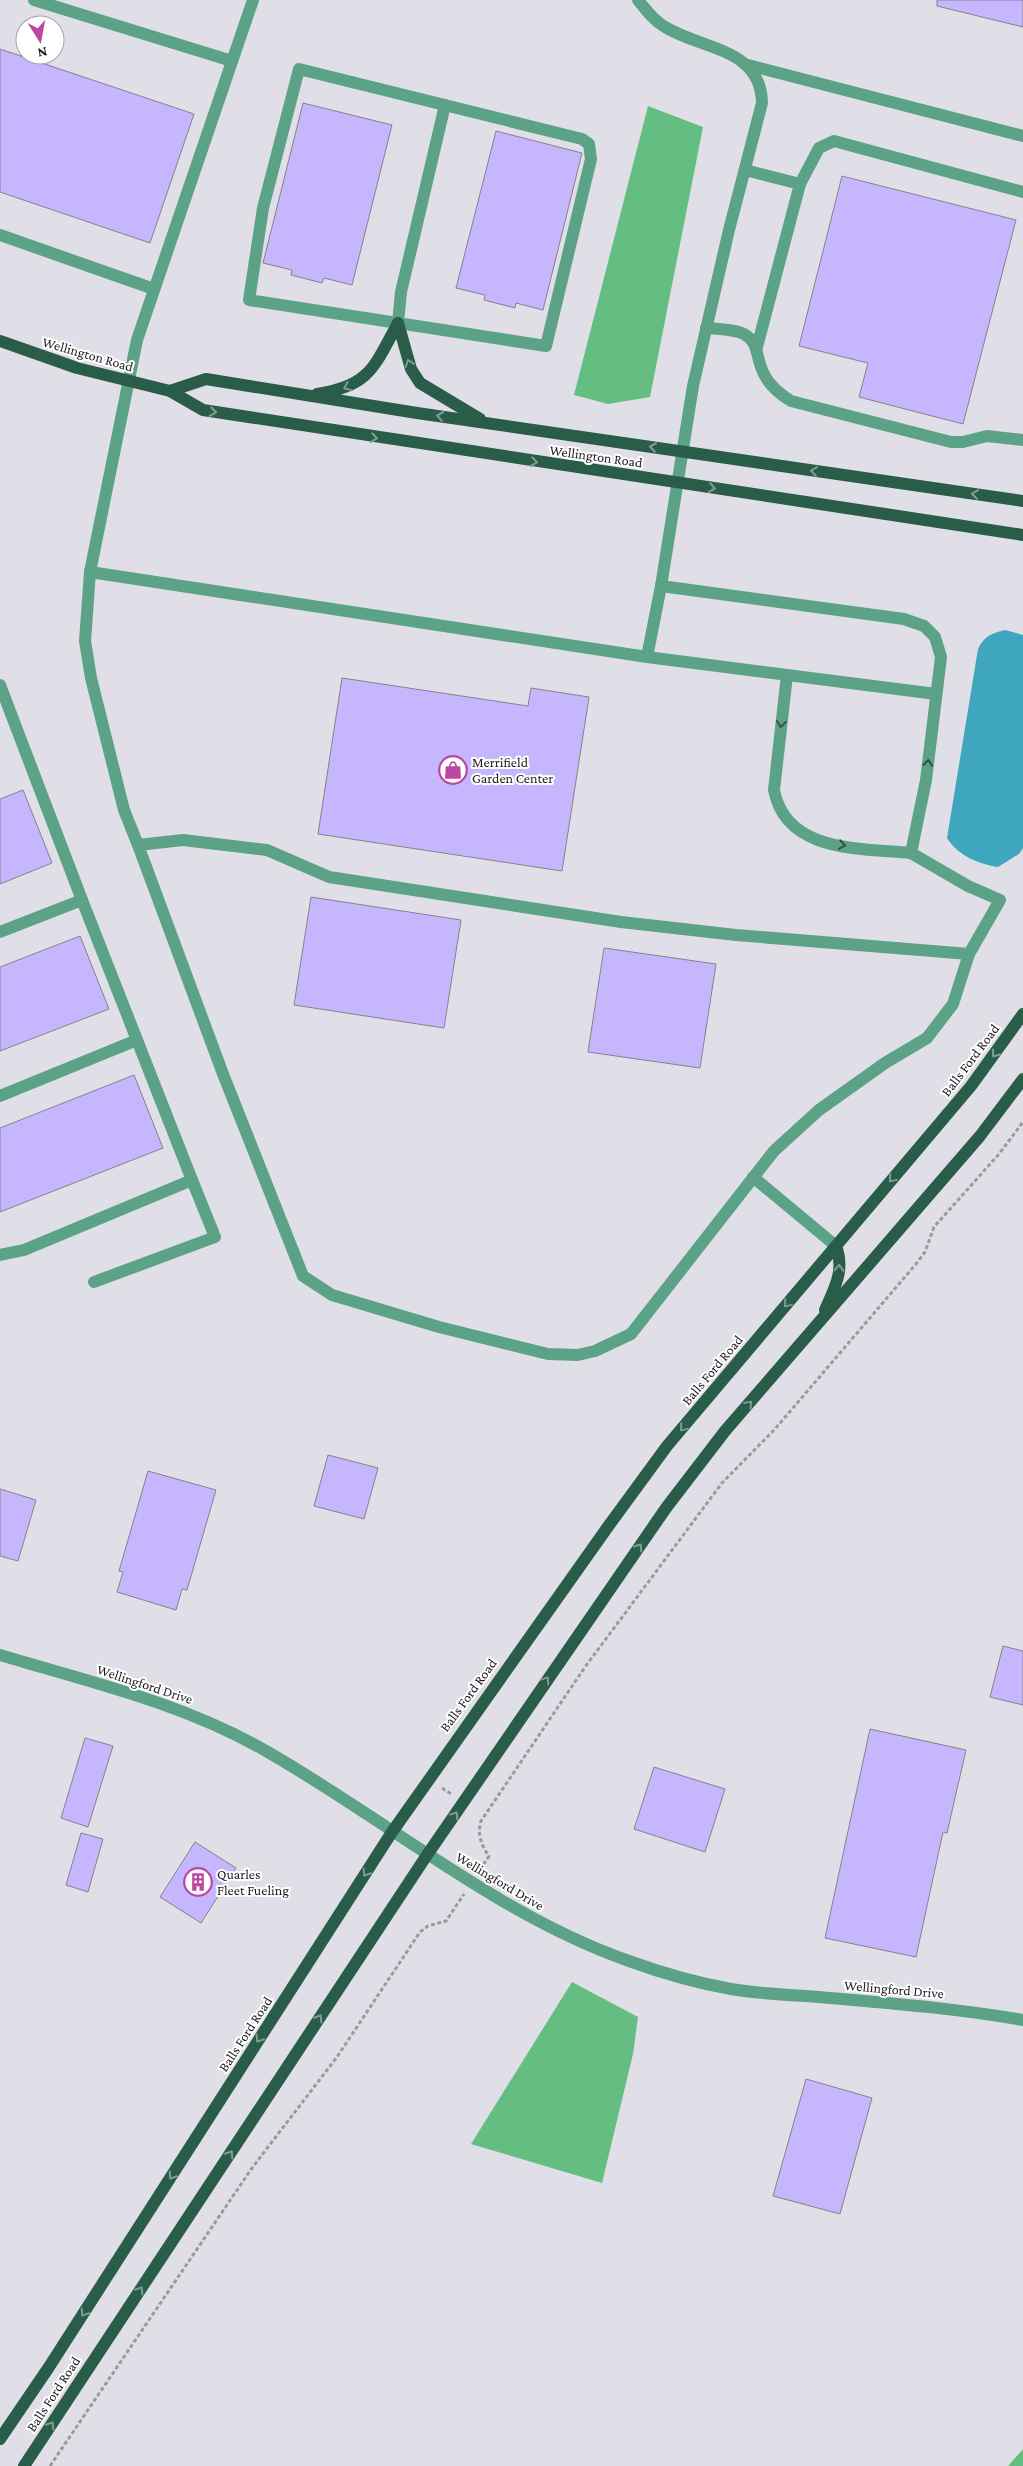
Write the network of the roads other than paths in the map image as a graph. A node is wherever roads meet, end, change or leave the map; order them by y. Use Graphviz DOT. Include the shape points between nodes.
graph roads {
  1 [pos="34,0"];
  2 [pos="253,0"];
  3 [pos="638,0"];
  4 [pos="232,61"];
  5 [pos="748,65"];
  6 [pos="445,105"];
  7 [pos="1023,136"];
  8 [pos="745,170"];
  9 [pos="800,184"];
  10 [pos="1023,192"];
  11 [pos="0,235"];
  12 [pos="154,289"];
  13 [pos="398,323"];
  14 [pos="706,328"];
  15 [pos="0,341"];
  16 [pos="757,347"];
  17 [pos="128,382"];
  18 [pos="170,391"];
  19 [pos="304,395"];
  20 [pos="486,423"];
  21 [pos="1023,440"];
  22 [pos="683,452"];
  23 [pos="678,483"];
  24 [pos="1023,501"];
  25 [pos="1023,535"];
  26 [pos="90,572"];
  27 [pos="661,586"];
  28 [pos="647,657"];
  29 [pos="787,675"];
  30 [pos="0,685"];
  31 [pos="936,694"];
  32 [pos="138,845"];
  33 [pos="911,854"];
  34 [pos="82,900"];
  35 [pos="0,932"];
  36 [pos="969,954"];
  37 [pos="1023,1014"];
  38 [pos="137,1040"];
  39 [pos="1023,1079"];
  40 [pos="0,1096"];
  41 [pos="753,1177"];
  42 [pos="192,1180"];
  43 [pos="836,1246"];
  44 [pos="0,1255"];
  45 [pos="94,1282"];
  46 [pos="820,1321"];
  47 [pos="0,1656"];
  48 [pos="392,1832"];
  49 [pos="427,1855"];
  50 [pos="1023,2020"];
  51 [pos="0,2440"];
  52 [pos="24,2466"];
  1 -- 4 [label="street"];
  2 -- 4 [label="street"];
  3 -- 5 [label="street" via="665,27"];
  4 -- 12 [label="street"];
  5 -- 7 [label="street"];
  5 -- 8 [label="street" via="760,82 762,103"];
  6 -- 13 [label="street" via="401,292"];
  6 -- 13 [label="street" via="582,139 589,144 591,159 546,346"];
  6 -- 13 [label="street" via="299,69 263,208 249,300"];
  8 -- 9 [label="street"];
  8 -- 14 [label="street"];
  9 -- 10 [label="street" via="819,148 834,141"];
  9 -- 16 [label="street"];
  11 -- 12 [label="street"];
  12 -- 17 [label="street" via="137,340"];
  13 -- 19 [label="main road, one-way" via="366,377 342,389"];
  20 -- 13 [label="main road, one-way" via="420,383 410,369"];
  14 -- 16 [label="street" via="742,333"];
  14 -- 22 [label="street"];
  15 -- 17 [label="main road, Wellington Road"];
  16 -- 21 [label="street" via="768,382 791,401 951,442 987,436"];
  17 -- 18 [label="main road, Wellington Road"];
  17 -- 26 [label="street"];
  18 -- 19 [label="main road, Wellington Road" via="206,379"];
  18 -- 23 [label="main road, Wellington Road, one-way" via="203,410"];
  20 -- 19 [label="main road, Wellington Road, one-way"];
  22 -- 20 [label="main road, Wellington Road, one-way"];
  22 -- 23 [label="street"];
  24 -- 22 [label="main road, Wellington Road, one-way"];
  23 -- 25 [label="main road, Wellington Road, one-way"];
  23 -- 27 [label="street"];
  26 -- 28 [label="street"];
  26 -- 32 [label="street" via="85,641 91,678 124,810"];
  27 -- 28 [label="street"];
  27 -- 31 [label="street" via="904,619 924,626 935,636 941,657"];
  28 -- 29 [label="street"];
  29 -- 31 [label="street"];
  29 -- 33 [label="street, one-way" via="774,790 776,804 788,823 812,840"];
  30 -- 34 [label="street"];
  33 -- 31 [label="street, one-way" via="926,780"];
  32 -- 36 [label="street" via="184,840 267,850 330,877 621,922"];
  32 -- 41 [label="street" via="296,1262 303,1276 332,1295 439,1327 548,1354 578,1355 595,1351 631,1334"];
  33 -- 36 [label="street" via="1000,900"];
  34 -- 35 [label="street"];
  34 -- 38 [label="street"];
  36 -- 41 [label="street" via="953,1004 927,1038 819,1110 774,1151"];
  37 -- 43 [label="main road, Balls Ford Road, one-way" via="971,1086"];
  38 -- 40 [label="street"];
  38 -- 42 [label="street"];
  39 -- 46 [label="main road, Balls Ford Road" via="980,1136"];
  41 -- 43 [label="street"];
  42 -- 44 [label="street" via="24,1250"];
  42 -- 45 [label="street" via="215,1237"];
  46 -- 43 [label="main road, one-way" via="840,1274"];
  43 -- 48 [label="main road, Balls Ford Road, one-way" via="662,1454"];
  49 -- 46 [label="main road, Balls Ford Road, one-way" via="666,1508 725,1431"];
  47 -- 48 [label="street, Wellingford Drive" via="144,1698 218,1726 266,1751"];
  48 -- 49 [label="street, Wellingford Drive"];
  48 -- 51 [label="main road, Balls Ford Road, one-way"];
  49 -- 50 [label="street, Wellingford Drive" via="531,1918 566,1935 630,1962 687,1979 732,1989 971,2011"];
  52 -- 49 [label="main road, Balls Ford Road, one-way"];
}
